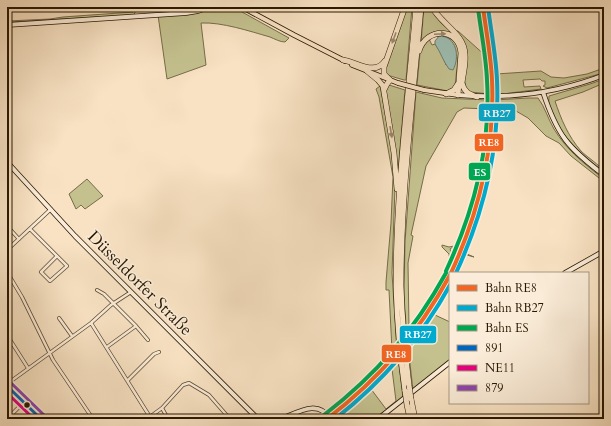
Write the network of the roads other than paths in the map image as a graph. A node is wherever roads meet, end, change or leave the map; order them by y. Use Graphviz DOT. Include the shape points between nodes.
graph roads {
  1 [pos="206,7"];
  2 [pos="209,7"];
  3 [pos="243,7"];
  4 [pos="405,7"];
  5 [pos="416,7"];
  6 [pos="421,7"];
  7 [pos="432,7"];
  8 [pos="201,10"];
  9 [pos="7,25"];
  10 [pos="388,54"];
  11 [pos="343,60"];
  12 [pos="367,71"];
  13 [pos="415,74"];
  14 [pos="604,75"];
  15 [pos="390,80"];
  16 [pos="460,83"];
  17 [pos="543,92"];
  18 [pos="384,94"];
  19 [pos="446,94"];
  20 [pos="458,95"];
  21 [pos="478,97"];
  22 [pos="7,162"];
  23 [pos="604,175"];
  24 [pos="51,209"];
  25 [pos="398,221"];
  26 [pos="7,226"];
  27 [pos="30,228"];
  28 [pos="19,239"];
  29 [pos="7,250"];
  30 [pos="604,251"];
  31 [pos="57,256"];
  32 [pos="7,272"];
  33 [pos="567,272"];
  34 [pos="97,290"];
  35 [pos="131,292"];
  36 [pos="113,303"];
  37 [pos="59,318"];
  38 [pos="91,323"];
  39 [pos="136,326"];
  40 [pos="7,335"];
  41 [pos="72,336"];
  42 [pos="148,340"];
  43 [pos="107,347"];
  44 [pos="159,352"];
  45 [pos="49,353"];
  46 [pos="449,363"];
  47 [pos="28,368"];
  48 [pos="128,380"];
  49 [pos="7,385"];
  50 [pos="24,402"];
  51 [pos="162,408"];
  52 [pos="122,416"];
  53 [pos="150,416"];
  54 [pos="7,419"];
  55 [pos="41,419"];
  56 [pos="93,419"];
  57 [pos="118,419"];
  58 [pos="147,419"];
  59 [pos="168,419"];
  60 [pos="230,419"];
  61 [pos="258,419"];
  62 [pos="280,419"];
  63 [pos="331,419"];
  64 [pos="378,419"];
  65 [pos="410,419"];
  66 [pos="415,419"];
  1 -- 8 [label="street"];
  2 -- 8 [label="street"];
  3 -- 11 [label="main road"];
  4 -- 10 [label="highway, one-way"];
  5 -- 25 [label="highway"];
  6 -- 13 [label="highway"];
  7 -- 16 [label="highway" via="463,45 465,58"];
  8 -- 9 [label="street" via="158,16"];
  10 -- 11 [label="highway" via="382,65 374,68"];
  10 -- 15 [label="highway" via="384,72"];
  11 -- 12 [label="main road"];
  12 -- 15 [label="main road"];
  12 -- 18 [label="highway" via="381,83"];
  13 -- 16 [label="highway, one-way" via="423,42 431,35 445,33 455,39 461,48"];
  13 -- 66 [label="highway, bridge" via="402,242 404,336"];
  14 -- 17 [label="street"];
  15 -- 18 [label="highway"];
  15 -- 19 [label="main road, bridge"];
  16 -- 19 [label="highway"];
  16 -- 20 [label="highway"];
  16 -- 21 [label="highway" via="466,92"];
  17 -- 21 [label="street"];
  17 -- 23 [label="street" via="554,122 566,141"];
  18 -- 25 [label="highway, one-way" via="396,161"];
  19 -- 20 [label="main road"];
  20 -- 21 [label="street"];
  22 -- 24 [label="street, Düsseldorfer Straße"];
  24 -- 27 [label="street"];
  24 -- 35 [label="street, Düsseldorfer Straße"];
  25 -- 65 [label="highway, bridge" via="396,287 399,344"];
  26 -- 28 [label="street"];
  27 -- 28 [label="street"];
  27 -- 31 [label="street"];
  28 -- 29 [label="street"];
  30 -- 33 [label="street"];
  31 -- 31 [label="street" via="67,266 50,281 41,272"];
  32 -- 45 [label="street" via="25,302"];
  34 -- 36 [label="street"];
  35 -- 36 [label="street"];
  35 -- 61 [label="street, Düsseldorfer Straße"];
  36 -- 38 [label="street"];
  36 -- 39 [label="street"];
  37 -- 41 [label="street"];
  38 -- 41 [label="street"];
  38 -- 43 [label="street"];
  39 -- 42 [label="street"];
  39 -- 43 [label="street"];
  40 -- 47 [label="street"];
  41 -- 45 [label="street"];
  43 -- 48 [label="street"];
  44 -- 48 [label="street"];
  45 -- 47 [label="street"];
  45 -- 56 [label="street"];
  46 -- 64 [label="street"];
  47 -- 49 [label="street"];
  48 -- 53 [label="street"];
  49 -- 50 [label="street"];
  50 -- 54 [label="street"];
  50 -- 55 [label="street"];
  51 -- 53 [label="street"];
  51 -- 59 [label="street"];
  51 -- 60 [label="street" via="183,385 188,384 209,395"];
  52 -- 57 [label="street"];
  53 -- 58 [label="street"];
  62 -- 63 [label="street" via="312,408 324,411"];
}
